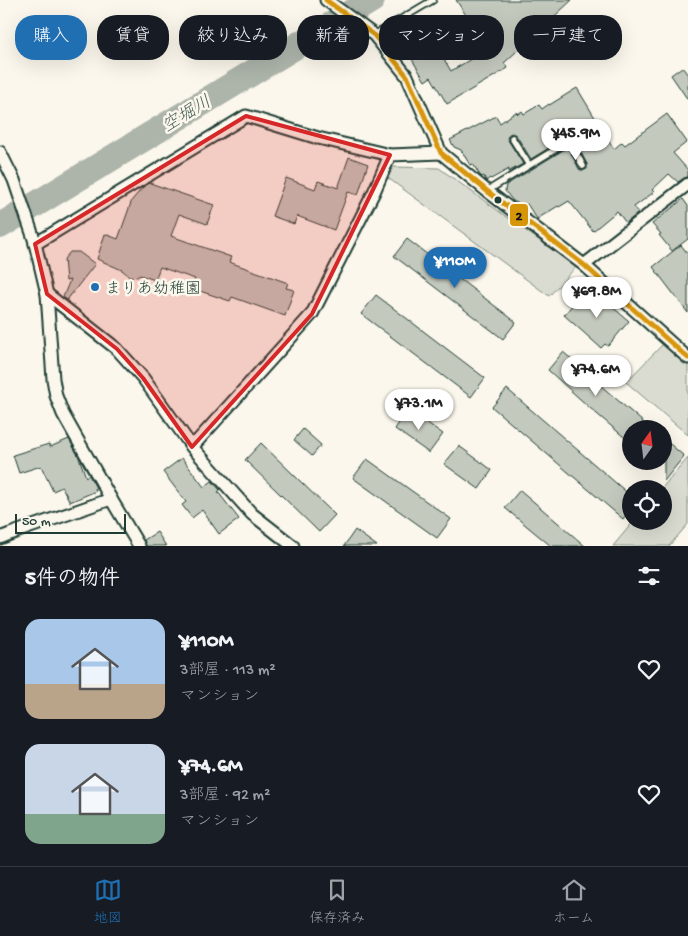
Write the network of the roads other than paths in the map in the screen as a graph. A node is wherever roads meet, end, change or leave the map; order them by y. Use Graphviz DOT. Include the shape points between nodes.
graph roads {
  1 [pos="326,0"];
  2 [pos="433,0"];
  3 [pos="370,32"];
  4 [pos="561,125"];
  5 [pos="512,138"];
  6 [pos="569,141"];
  7 [pos="0,152"];
  8 [pos="441,153"];
  9 [pos="390,154"];
  10 [pos="530,166"];
  11 [pos="583,166"];
  12 [pos="686,188"];
  13 [pos="487,191"];
  14 [pos="35,241"];
  15 [pos="584,265"];
  16 [pos="47,294"];
  17 [pos="688,358"];
  18 [pos="192,447"];
  19 [pos="111,499"];
  20 [pos="0,538"];
  21 [pos="139,546"];
  22 [pos="293,546"];
  1 -- 3 [label="street"];
  2 -- 3 [label="lane"];
  3 -- 8 [label="street" via="407,76"];
  4 -- 6 [label="lane"];
  5 -- 10 [label="lane"];
  6 -- 10 [label="lane"];
  6 -- 11 [label="lane"];
  7 -- 14 [label="street" via="14,180"];
  8 -- 9 [label="street"];
  8 -- 13 [label="street"];
  9 -- 14 [label="street" via="318,138 246,116"];
  9 -- 18 [label="street" via="312,314"];
  10 -- 13 [label="lane"];
  12 -- 15 [label="street"];
  13 -- 15 [label="street"];
  14 -- 16 [label="street"];
  15 -- 17 [label="street"];
  16 -- 18 [label="street" via="117,349 143,378"];
  16 -- 19 [label="street" via="56,396"];
  18 -- 22 [label="street" via="252,514"];
  19 -- 20 [label="street"];
  19 -- 21 [label="street"];
}
